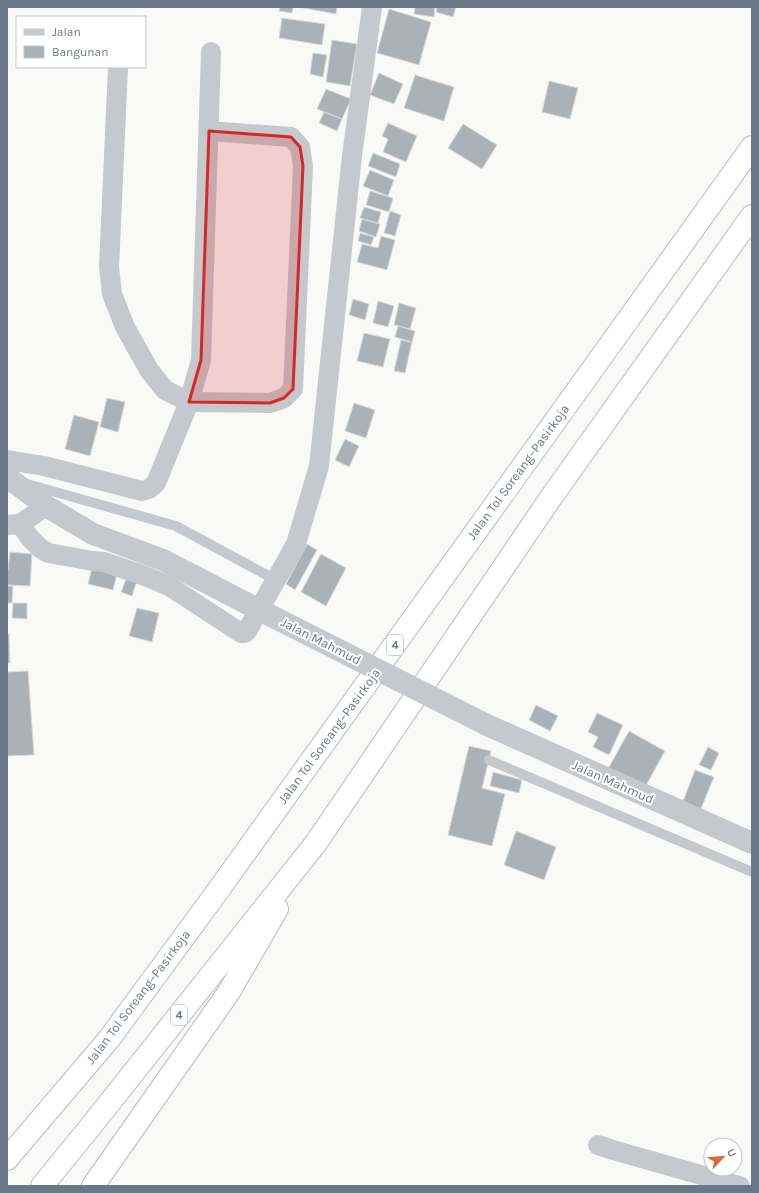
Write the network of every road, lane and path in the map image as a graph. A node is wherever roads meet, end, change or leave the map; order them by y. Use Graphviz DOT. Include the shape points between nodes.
graph roads {
  1 [pos="372,7"];
  2 [pos="211,52"];
  3 [pos="118,68"];
  4 [pos="209,131"];
  5 [pos="752,147"];
  6 [pos="752,216"];
  7 [pos="189,402"];
  8 [pos="8,472"];
  9 [pos="46,506"];
  10 [pos="13,524"];
  11 [pos="276,580"];
  12 [pos="489,760"];
  13 [pos="316,843"];
  14 [pos="752,843"];
  15 [pos="752,872"];
  16 [pos="28,1136"];
  17 [pos="598,1145"];
  18 [pos="7,1155"];
  19 [pos="7,1159"];
  20 [pos="42,1186"];
  21 [pos="93,1186"];
  22 [pos="740,1186"];
  1 -- 11 [label="street" via="352,156 319,466 296,544"];
  2 -- 4 [label="street"];
  3 -- 7 [label="street" via="109,267 112,294 125,327 149,370 165,390"];
  4 -- 7 [label="street" via="201,360"];
  4 -- 7 [label="street" via="291,137 300,147 303,166 292,389 284,398 270,403"];
  5 -- 16 [label="highway, Jalan Tol Soreang–Pasirkoja / 4" via="189,931 109,1040"];
  6 -- 13 [label="highway, 4" via="552,496"];
  7 -- 8 [label="street" via="159,478 149,489 142,491 44,466"];
  8 -- 9 [label="street, Jalan Mahmud"];
  8 -- 11 [label="lane" via="176,526"];
  9 -- 10 [label="street"];
  9 -- 14 [label="street, Jalan Mahmud, bridge" via="93,534 163,560 487,725"];
  10 -- 11 [label="street" via="48,552 104,562 169,586 241,633 247,631"];
  12 -- 15 [label="lane"];
  13 -- 20 [label="highway, 4"];
  13 -- 21 [label="highway" via="229,992"];
  16 -- 18 [label="highway"];
  16 -- 19 [label="highway, Jalan Tol Soreang–Pasirkoja / 4"];
  17 -- 22 [label="street"];
}
